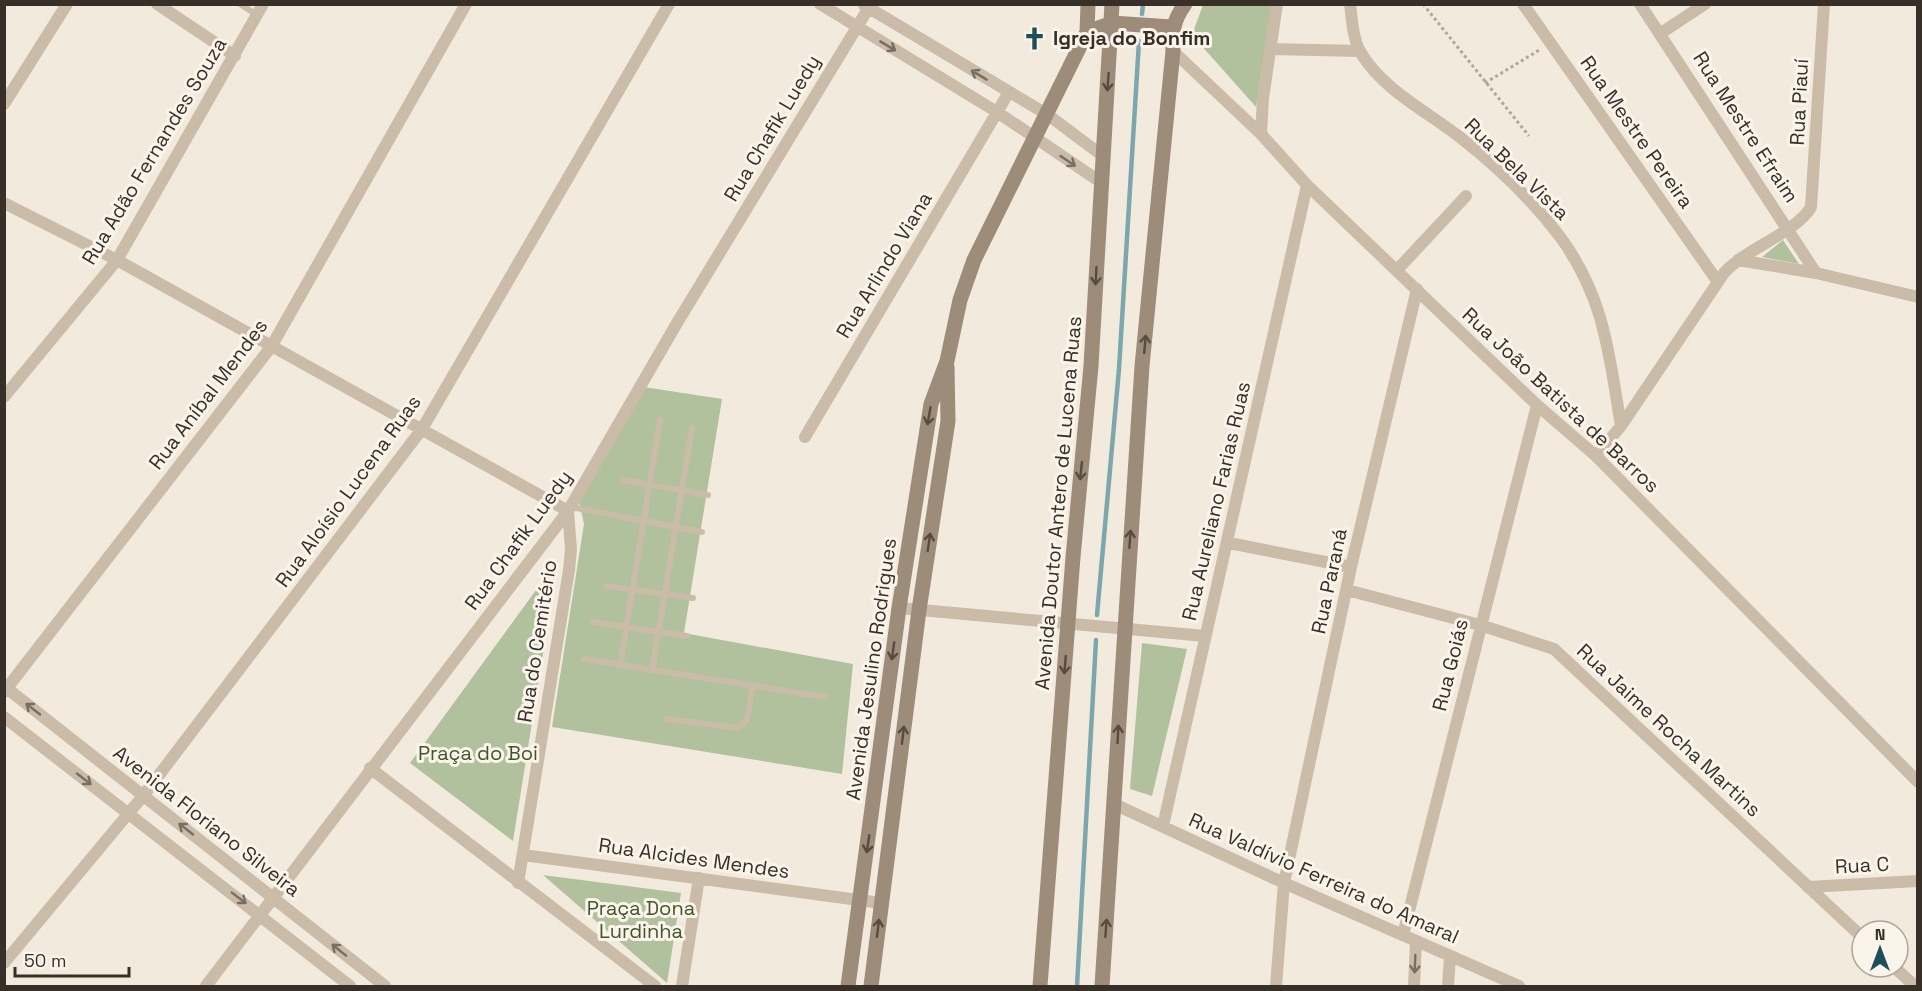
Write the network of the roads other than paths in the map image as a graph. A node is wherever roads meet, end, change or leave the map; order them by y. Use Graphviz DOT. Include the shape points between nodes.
graph roads {
  1 [pos="67,4"];
  2 [pos="157,4"];
  3 [pos="240,4"];
  4 [pos="466,4"];
  5 [pos="669,4"];
  6 [pos="820,4"];
  7 [pos="1088,4"];
  8 [pos="1112,4"];
  9 [pos="1185,4"];
  10 [pos="1277,4"];
  11 [pos="1350,4"];
  12 [pos="1523,4"];
  13 [pos="1640,4"];
  14 [pos="1704,4"];
  15 [pos="1824,4"];
  16 [pos="868,6"];
  17 [pos="260,10"];
  18 [pos="1174,16"];
  19 [pos="1112,23"];
  20 [pos="856,27"];
  21 [pos="1088,32"];
  22 [pos="1661,33"];
  23 [pos="1270,49"];
  24 [pos="1173,51"];
  25 [pos="1359,51"];
  26 [pos="236,56"];
  27 [pos="1009,93"];
  28 [pos="4,104"];
  29 [pos="997,112"];
  30 [pos="1048,115"];
  31 [pos="1261,134"];
  32 [pos="1035,138"];
  33 [pos="1103,156"];
  34 [pos="1102,183"];
  35 [pos="1307,185"];
  36 [pos="1466,196"];
  37 [pos="4,203"];
  38 [pos="1788,227"];
  39 [pos="117,260"];
  40 [pos="1738,260"];
  41 [pos="1397,270"];
  42 [pos="1816,273"];
  43 [pos="1718,282"];
  44 [pos="1416,289"];
  45 [pos="1917,297"];
  46 [pos="271,347"];
  47 [pos="947,361"];
  48 [pos="4,397"];
  49 [pos="1537,405"];
  50 [pos="660,420"];
  51 [pos="1621,426"];
  52 [pos="692,428"];
  53 [pos="422,429"];
  54 [pos="805,437"];
  55 [pos="1596,456"];
  56 [pos="623,480"];
  57 [pos="650,484"];
  58 [pos="682,490"];
  59 [pos="708,495"];
  60 [pos="570,509"];
  61 [pos="644,521"];
  62 [pos="676,527"];
  63 [pos="702,532"];
  64 [pos="1229,543"];
  65 [pos="1351,567"];
  66 [pos="606,586"];
  67 [pos="632,589"];
  68 [pos="1347,590"];
  69 [pos="665,594"];
  70 [pos="693,598"];
  71 [pos="899,608"];
  72 [pos="919,610"];
  73 [pos="593,622"];
  74 [pos="1068,625"];
  75 [pos="1480,625"];
  76 [pos="626,627"];
  77 [pos="1124,630"];
  78 [pos="658,631"];
  79 [pos="687,636"];
  80 [pos="1205,636"];
  81 [pos="584,660"];
  82 [pos="620,666"];
  83 [pos="652,671"];
  84 [pos="753,686"];
  85 [pos="5,689"];
  86 [pos="825,697"];
  87 [pos="4,717"];
  88 [pos="666,719"];
  89 [pos="370,768"];
  90 [pos="1917,782"];
  91 [pos="143,795"];
  92 [pos="1114,804"];
  93 [pos="128,813"];
  94 [pos="1163,826"];
  95 [pos="523,855"];
  96 [pos="699,878"];
  97 [pos="1917,881"];
  98 [pos="518,883"];
  99 [pos="1284,883"];
  100 [pos="1808,886"];
  101 [pos="274,898"];
  102 [pos="860,900"];
  103 [pos="881,903"];
  104 [pos="261,915"];
  105 [pos="1850,926"];
  106 [pos="1403,935"];
  107 [pos="1416,941"];
  108 [pos="1450,956"];
  109 [pos="4,963"];
  110 [pos="206,987"];
  111 [pos="350,987"];
  112 [pos="385,987"];
  113 [pos="655,987"];
  114 [pos="682,987"];
  115 [pos="848,987"];
  116 [pos="871,987"];
  117 [pos="1040,987"];
  118 [pos="1102,987"];
  119 [pos="1276,987"];
  120 [pos="1414,987"];
  121 [pos="1448,987"];
  122 [pos="1519,987"];
  1 -- 28 [label="street"];
  2 -- 26 [label="street"];
  3 -- 17 [label="lane"];
  4 -- 46 [label="street, Rua Aníbal Mendes"];
  5 -- 53 [label="street, Rua Aloísio Lucena Ruas"];
  6 -- 20 [label="street"];
  7 -- 21 [label="main road"];
  8 -- 19 [label="main road, Avenida Doutor Antero de Lucena Ruas"];
  9 -- 18 [label="main road"];
  10 -- 23 [label="street"];
  11 -- 25 [label="street, Rua Bela Vista"];
  12 -- 43 [label="street, Rua Mestre Pereira"];
  13 -- 22 [label="street, Rua Mestre Efraim"];
  14 -- 22 [label="street"];
  15 -- 38 [label="street, Rua Piauí" via="1812,200 1808,212"];
  16 -- 20 [label="street, Rua Chafik Luedy"];
  27 -- 16 [label="street, one-way"];
  17 -- 26 [label="street, Rua Adão Fernandes Souza"];
  18 -- 19 [label="main road"];
  18 -- 24 [label="main road"];
  19 -- 21 [label="main road"];
  19 -- 33 [label="main road, Avenida Doutor Antero de Lucena Ruas, one-way"];
  20 -- 29 [label="street, one-way"];
  20 -- 60 [label="street, Rua Chafik Luedy"];
  21 -- 30 [label="main road, Avenida Jesulino Rodrigues"];
  22 -- 38 [label="street, Rua Mestre Efraim"];
  23 -- 25 [label="street"];
  23 -- 31 [label="street"];
  24 -- 31 [label="street, Rua João Batista de Barros"];
  77 -- 24 [label="main road, one-way" via="1142,366"];
  25 -- 51 [label="street, Rua Bela Vista" via="1380,77 1494,167 1560,237 1601,315"];
  26 -- 39 [label="street, Rua Adão Fernandes Souza"];
  27 -- 29 [label="street, Rua Arlindo Viana"];
  27 -- 30 [label="street"];
  29 -- 32 [label="street"];
  29 -- 54 [label="street, Rua Arlindo Viana"];
  30 -- 32 [label="main road, Avenida Jesulino Rodrigues"];
  30 -- 33 [label="street"];
  31 -- 35 [label="street, Rua João Batista de Barros"];
  32 -- 34 [label="street, one-way"];
  32 -- 47 [label="main road, Avenida Jesulino Rodrigues" via="974,260 960,300"];
  33 -- 34 [label="main road, Avenida Doutor Antero de Lucena Ruas"];
  34 -- 74 [label="main road, Avenida Doutor Antero de Lucena Ruas, one-way" via="1091,366"];
  35 -- 41 [label="street, Rua João Batista de Barros"];
  35 -- 64 [label="street, Rua Aureliano Farias Ruas"];
  36 -- 41 [label="street"];
  37 -- 39 [label="street"];
  38 -- 40 [label="street, Rua Piauí"];
  38 -- 42 [label="street, Rua Mestre Efraim"];
  39 -- 46 [label="street"];
  39 -- 48 [label="street, Rua Adão Fernandes Souza"];
  40 -- 42 [label="street"];
  40 -- 43 [label="street, Rua Piauí"];
  41 -- 44 [label="street, Rua João Batista de Barros"];
  42 -- 45 [label="street"];
  43 -- 51 [label="street, Rua Piauí"];
  44 -- 49 [label="street, Rua João Batista de Barros"];
  44 -- 65 [label="street, Rua Paraná"];
  46 -- 53 [label="street"];
  46 -- 85 [label="street, Rua Aníbal Mendes"];
  47 -- 71 [label="main road, Avenida Jesulino Rodrigues, one-way" via="929,412"];
  72 -- 47 [label="main road, Avenida Jesulino Rodrigues, one-way" via="948,421"];
  49 -- 55 [label="street, Rua João Batista de Barros"];
  49 -- 75 [label="street, Rua Goiás"];
  50 -- 57 [label="lane"];
  51 -- 55 [label="street, Rua Piauí"];
  52 -- 58 [label="lane"];
  53 -- 60 [label="street"];
  53 -- 91 [label="street, Rua Aloísio Lucena Ruas"];
  55 -- 90 [label="street, Rua João Batista de Barros"];
  56 -- 57 [label="lane"];
  57 -- 58 [label="lane"];
  57 -- 61 [label="lane"];
  58 -- 59 [label="lane"];
  58 -- 62 [label="lane"];
  60 -- 61 [label="lane"];
  60 -- 89 [label="street, Rua Chafik Luedy"];
  60 -- 95 [label="street, Rua do Cemitério" via="569,570"];
  61 -- 62 [label="lane"];
  61 -- 67 [label="lane"];
  62 -- 63 [label="lane"];
  62 -- 69 [label="lane"];
  64 -- 65 [label="street"];
  64 -- 80 [label="street, Rua Aureliano Farias Ruas"];
  65 -- 68 [label="street, Rua Paraná"];
  66 -- 67 [label="lane"];
  67 -- 69 [label="lane"];
  67 -- 76 [label="lane"];
  68 -- 75 [label="street, Rua Jaime Rocha Martins"];
  68 -- 99 [label="street, Rua Paraná"];
  69 -- 70 [label="lane"];
  69 -- 78 [label="lane"];
  71 -- 72 [label="street"];
  71 -- 102 [label="main road, Avenida Jesulino Rodrigues, one-way"];
  72 -- 74 [label="street"];
  103 -- 72 [label="main road, Avenida Jesulino Rodrigues, one-way"];
  73 -- 76 [label="lane"];
  74 -- 77 [label="street"];
  74 -- 117 [label="main road, Avenida Doutor Antero de Lucena Ruas, one-way"];
  75 -- 100 [label="street, Rua Jaime Rocha Martins" via="1542,644 1563,655"];
  75 -- 106 [label="street, Rua Goiás"];
  76 -- 78 [label="lane"];
  76 -- 82 [label="lane"];
  77 -- 80 [label="street"];
  92 -- 77 [label="main road, one-way"];
  78 -- 79 [label="lane"];
  78 -- 83 [label="lane"];
  80 -- 94 [label="street, Rua Aureliano Farias Ruas"];
  81 -- 82 [label="lane"];
  82 -- 83 [label="lane"];
  83 -- 84 [label="lane"];
  84 -- 86 [label="lane"];
  84 -- 88 [label="lane" via="747,720 738,728"];
  91 -- 85 [label="street, Avenida Floriano Silveira, one-way"];
  87 -- 93 [label="street, Avenida Floriano Silveira, one-way"];
  89 -- 98 [label="street"];
  89 -- 101 [label="street, Rua Chafik Luedy"];
  91 -- 93 [label="street, Rua Aloísio Lucena Ruas"];
  101 -- 91 [label="street, Avenida Floriano Silveira, one-way"];
  92 -- 94 [label="street, Rua Valdívio Ferreira do Amaral"];
  118 -- 92 [label="main road, one-way"];
  93 -- 104 [label="street, Avenida Floriano Silveira, one-way"];
  93 -- 109 [label="street, Rua Aloísio Lucena Ruas"];
  94 -- 99 [label="street, Rua Valdívio Ferreira do Amaral"];
  95 -- 96 [label="street, Rua Alcides Mendes"];
  95 -- 98 [label="street, Rua do Cemitério"];
  96 -- 102 [label="street, Rua Alcides Mendes"];
  96 -- 114 [label="street"];
  97 -- 100 [label="street, Rua C"];
  98 -- 113 [label="street"];
  99 -- 106 [label="street, Rua Valdívio Ferreira do Amaral"];
  99 -- 119 [label="street, Rua Paraná"];
  100 -- 105 [label="street, Rua Jaime Rocha Martins"];
  101 -- 104 [label="street, Rua Chafik Luedy"];
  112 -- 101 [label="street, Avenida Floriano Silveira, one-way"];
  102 -- 103 [label="street, Rua Alcides Mendes"];
  102 -- 115 [label="main road, Avenida Jesulino Rodrigues"];
  116 -- 103 [label="main road, Avenida Jesulino Rodrigues, one-way"];
  104 -- 110 [label="street, Rua Chafik Luedy"];
  104 -- 111 [label="street, Avenida Floriano Silveira"];
  106 -- 107 [label="street, Rua Valdívio Ferreira do Amaral"];
  107 -- 108 [label="street, Rua Valdívio Ferreira do Amaral"];
  107 -- 120 [label="street, one-way"];
  108 -- 121 [label="street"];
  108 -- 122 [label="street, Rua Valdívio Ferreira do Amaral"];
}
